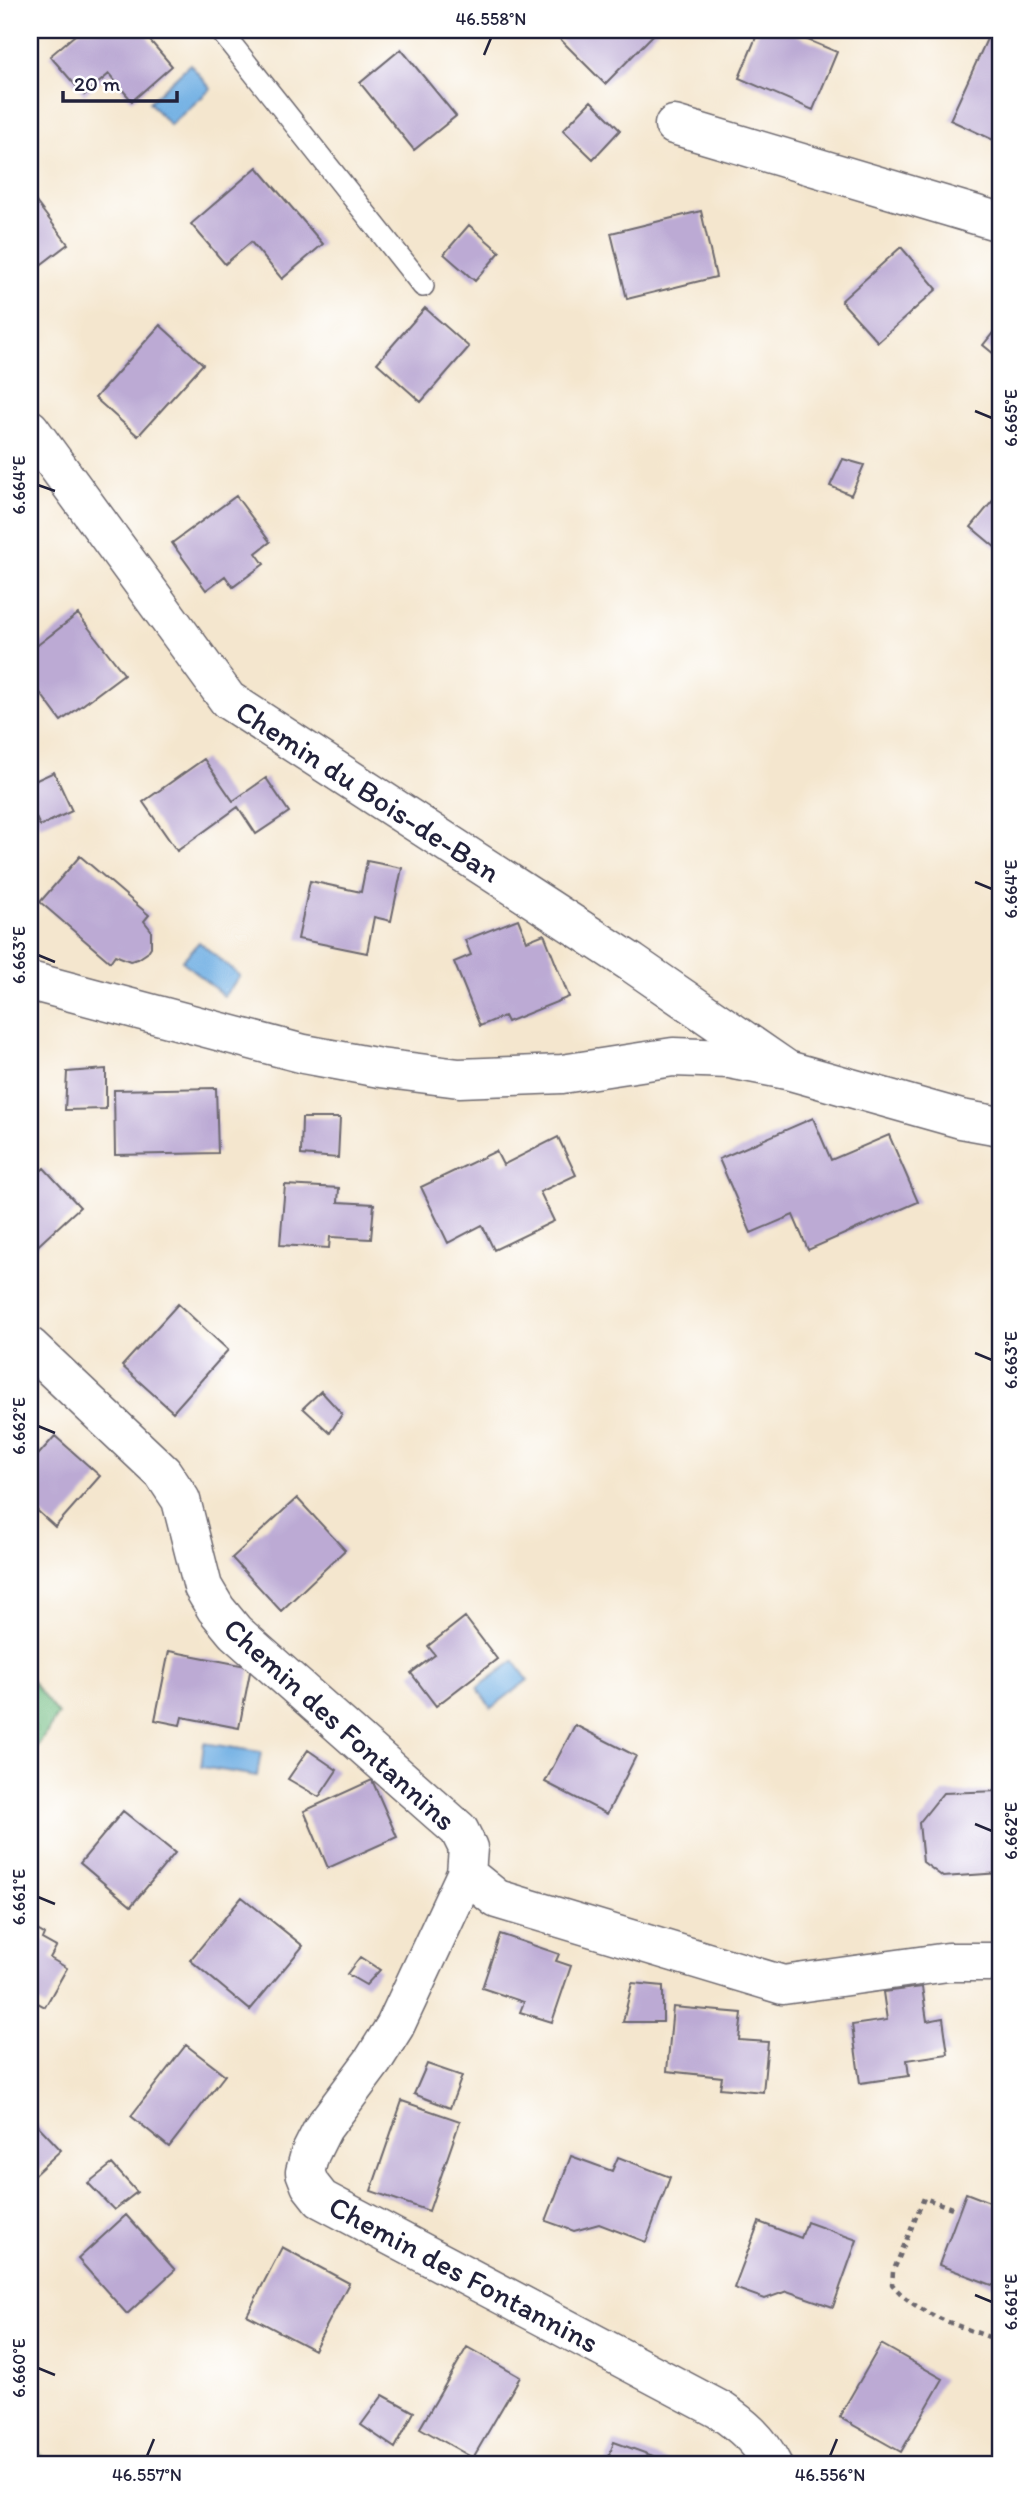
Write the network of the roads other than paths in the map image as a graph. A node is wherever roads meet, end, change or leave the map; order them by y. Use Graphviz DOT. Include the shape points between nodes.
graph roads {
  1 [pos="220,30"];
  2 [pos="674,125"];
  3 [pos="1000,222"];
  4 [pos="423,286"];
  5 [pos="30,429"];
  6 [pos="30,981"];
  7 [pos="787,1070"];
  8 [pos="1000,1126"];
  9 [pos="30,1348"];
  10 [pos="466,1874"];
  11 [pos="1000,1962"];
  12 [pos="772,2464"];
  1 -- 4 [label="lane"];
  2 -- 3 [label="street"];
  5 -- 7 [label="street, Chemin du Bois-de-Ban" via="228,700 632,963"];
  6 -- 7 [label="street, Chemin du Bois-de-Ban" via="304,1054 459,1078 562,1074 673,1057 730,1059"];
  7 -- 8 [label="street, Chemin du Bois-de-Ban"];
  9 -- 10 [label="street, Chemin des Fontannins" via="163,1473 181,1500 203,1587 235,1632 459,1830 468,1848"];
  10 -- 11 [label="street" via="497,1899 783,1985 948,1962"];
  10 -- 12 [label="street, Chemin des Fontannins" via="395,2026 323,2128 305,2172 310,2185 321,2199 720,2410 743,2426"];
}
